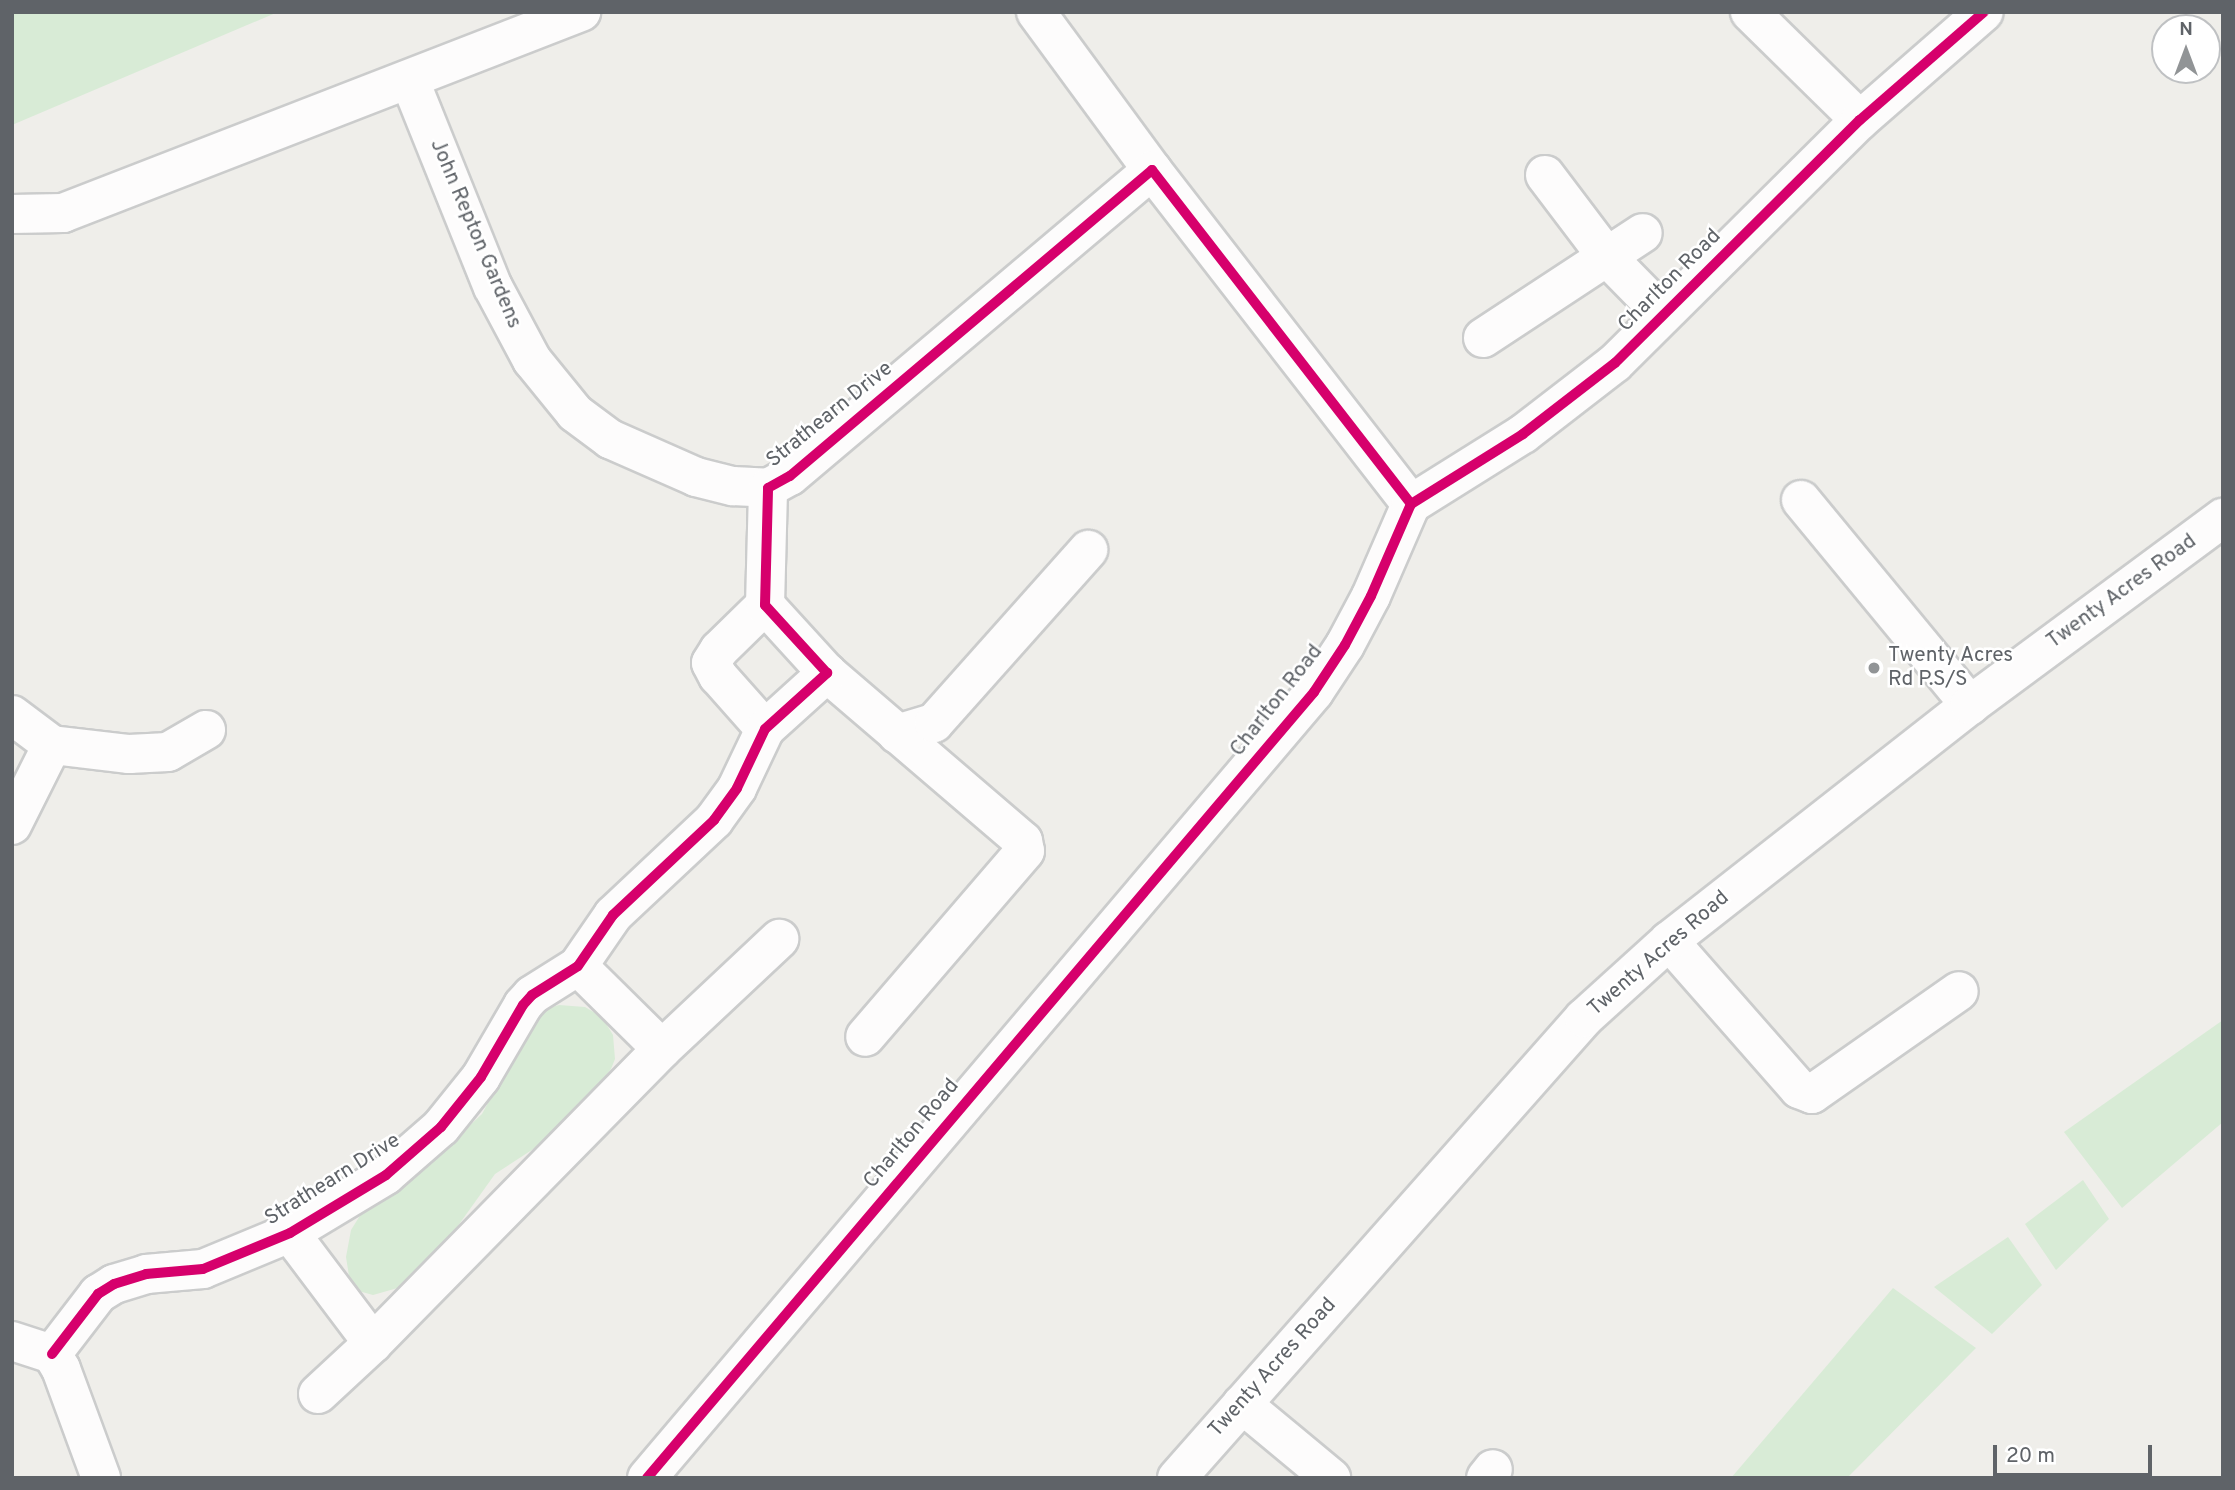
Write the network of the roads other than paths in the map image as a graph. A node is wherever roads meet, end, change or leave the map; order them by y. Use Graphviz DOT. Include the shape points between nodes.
graph roads {
  1 [pos="581,12"];
  2 [pos="1037,12"];
  3 [pos="1750,12"];
  4 [pos="1984,12"];
  5 [pos="410,81"];
  6 [pos="1860,120"];
  7 [pos="1152,170"];
  8 [pos="1545,175"];
  9 [pos="12,214"];
  10 [pos="1643,233"];
  11 [pos="1607,257"];
  12 [pos="1663,314"];
  13 [pos="1483,338"];
  14 [pos="768,488"];
  15 [pos="1801,500"];
  16 [pos="1411,504"];
  17 [pos="2223,518"];
  18 [pos="1088,550"];
  19 [pos="765,605"];
  20 [pos="827,673"];
  21 [pos="1970,705"];
  22 [pos="12,715"];
  23 [pos="765,729"];
  24 [pos="206,730"];
  25 [pos="897,734"];
  26 [pos="52,745"];
  27 [pos="12,825"];
  28 [pos="779,939"];
  29 [pos="1670,940"];
  30 [pos="578,966"];
  31 [pos="1959,991"];
  32 [pos="865,1037"];
  33 [pos="662,1049"];
  34 [pos="290,1233"];
  35 [pos="12,1341"];
  36 [pos="373,1343"];
  37 [pos="52,1354"];
  38 [pos="318,1394"];
  39 [pos="1242,1404"];
  40 [pos="101,1478"];
  41 [pos="647,1478"];
  42 [pos="1177,1478"];
  43 [pos="1331,1478"];
  1 -- 5 [label="street"];
  2 -- 7 [label="street"];
  3 -- 6 [label="street"];
  4 -- 6 [label="street, Charlton Road"];
  5 -- 9 [label="street" via="63,213"];
  5 -- 14 [label="street, John Repton Gardens" via="493,287 532,360 568,405 593,428 696,477"];
  6 -- 12 [label="street, Charlton Road"];
  7 -- 14 [label="street, Strathearn Drive" via="790,476"];
  7 -- 16 [label="street"];
  8 -- 11 [label="street"];
  10 -- 11 [label="street"];
  11 -- 12 [label="street"];
  11 -- 13 [label="street"];
  12 -- 16 [label="street, Charlton Road" via="1615,363 1557,409"];
  14 -- 19 [label="street, Strathearn Drive"];
  15 -- 21 [label="street"];
  16 -- 41 [label="street, Charlton Road" via="1371,596 1314,692"];
  17 -- 21 [label="street, Twenty Acres Road"];
  18 -- 25 [label="street" via="934,723"];
  19 -- 20 [label="street"];
  19 -- 23 [label="street" via="711,663"];
  20 -- 23 [label="street, Strathearn Drive"];
  20 -- 25 [label="street"];
  21 -- 29 [label="street, Twenty Acres Road"];
  22 -- 26 [label="street"];
  23 -- 30 [label="street, Strathearn Drive" via="737,788 714,820 613,915"];
  24 -- 26 [label="street" via="182,746 155,754"];
  25 -- 32 [label="street" via="1023,841 1025,851"];
  26 -- 27 [label="street"];
  28 -- 33 [label="street"];
  29 -- 31 [label="street" via="1799,1089 1812,1094"];
  29 -- 39 [label="street, Twenty Acres Road" via="1584,1018"];
  30 -- 33 [label="street"];
  30 -- 34 [label="street, Strathearn Drive" via="523,1005 481,1077 425,1144 386,1175"];
  33 -- 36 [label="street"];
  34 -- 36 [label="street"];
  34 -- 37 [label="street, Strathearn Drive" via="203,1269 146,1274 114,1284 98,1294"];
  35 -- 37 [label="street"];
  36 -- 38 [label="street"];
  37 -- 40 [label="street"];
  39 -- 42 [label="street, Twenty Acres Road"];
  39 -- 43 [label="street"];
}
